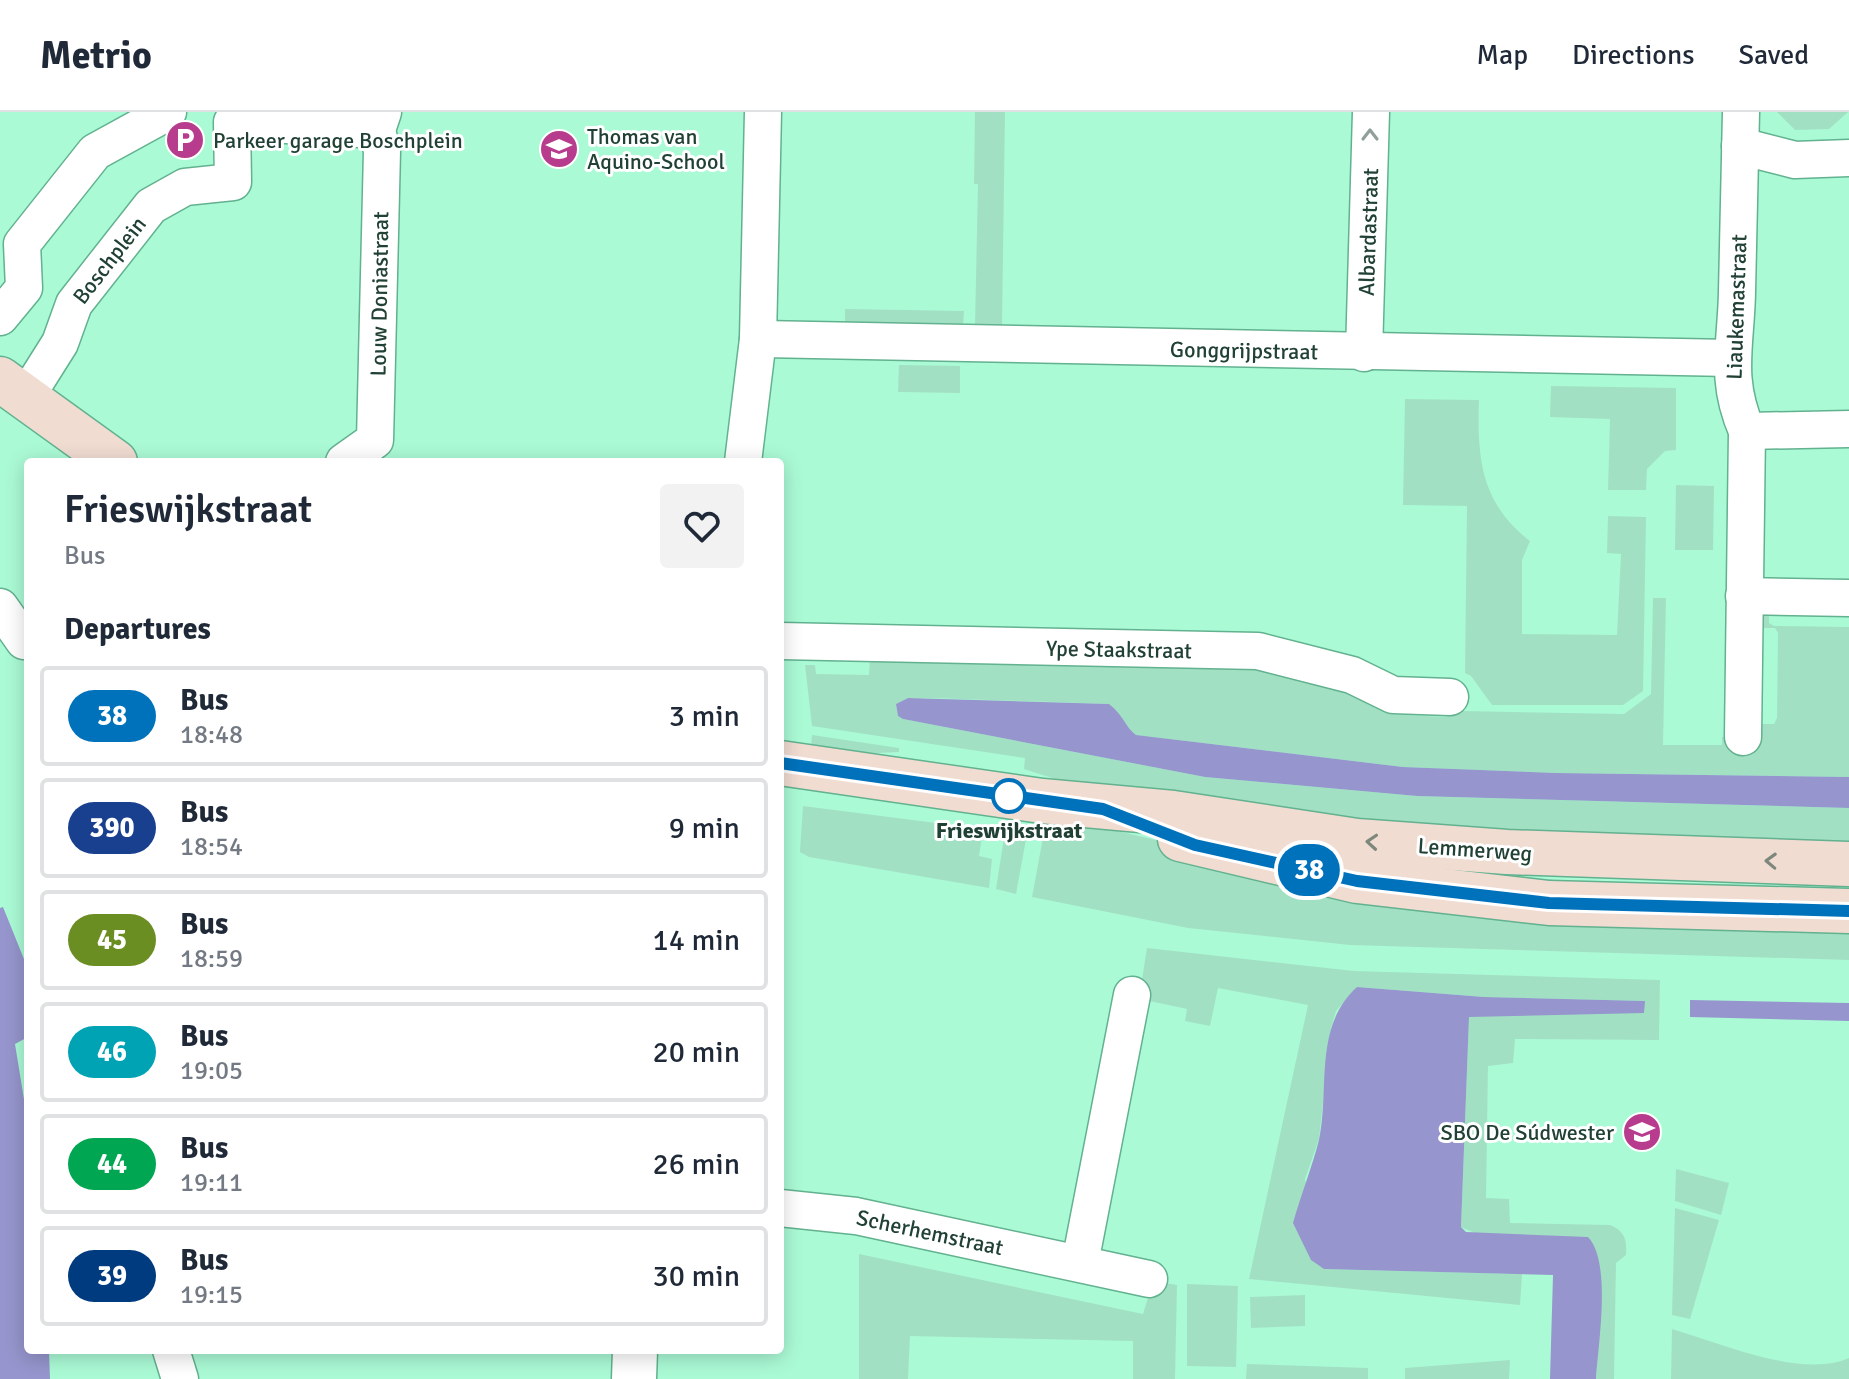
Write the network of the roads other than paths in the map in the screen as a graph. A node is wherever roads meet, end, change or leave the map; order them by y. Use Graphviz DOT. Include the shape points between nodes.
graph roads {
  1 [pos="168,112"];
  2 [pos="763,112"];
  3 [pos="1371,112"];
  4 [pos="232,117"];
  5 [pos="380,121"];
  6 [pos="1741,129"];
  7 [pos="1849,158"];
  8 [pos="24,288"];
  9 [pos="67,316"];
  10 [pos="0,317"];
  11 [pos="758,339"];
  12 [pos="1364,353"];
  13 [pos="1731,358"];
  14 [pos="13,388"];
  15 [pos="1849,429"];
  16 [pos="1747,431"];
  17 [pos="109,458"];
  18 [pos="350,458"];
  19 [pos="743,458"];
  20 [pos="1744,596"];
  21 [pos="1849,598"];
  22 [pos="0,607"];
  23 [pos="784,641"];
  24 [pos="17,645"];
  25 [pos="1450,697"];
  26 [pos="1743,737"];
  27 [pos="784,764"];
  28 [pos="1103,809"];
  29 [pos="1849,864"];
  30 [pos="1849,911"];
  31 [pos="1132,995"];
  32 [pos="784,1208"];
  33 [pos="1080,1263"];
  34 [pos="1149,1279"];
  35 [pos="172,1354"];
  36 [pos="635,1354"];
  37 [pos="180,1379"];
  38 [pos="634,1379"];
  1 -- 8 [label="street" via="95,152 22,244"];
  2 -- 11 [label="street"];
  12 -- 3 [label="street, Albardastraat, one-way"];
  4 -- 5 [label="street, Boschplein"];
  4 -- 9 [label="street, Boschplein" via="233,182 185,187 151,206"];
  5 -- 18 [label="street, Louw Doniastraat" via="375,440"];
  6 -- 7 [label="street" via="1795,160"];
  6 -- 13 [label="street, Liaukemastraat"];
  8 -- 9 [label="street, Boschplein"];
  8 -- 10 [label="street"];
  9 -- 14 [label="street, Boschplein" via="60,343"];
  11 -- 12 [label="street, Gonggrijpstraat"];
  11 -- 19 [label="street"];
  12 -- 13 [label="street, Gonggrijpstraat"];
  13 -- 16 [label="street, Liaukemastraat" via="1734,402"];
  14 -- 17 [label="main road"];
  15 -- 16 [label="street"];
  16 -- 20 [label="street, Liaukemastraat"];
  20 -- 21 [label="street"];
  20 -- 26 [label="street, Liaukemastraat"];
  22 -- 24 [label="street"];
  23 -- 25 [label="street, Ype Staakstraat" via="1258,651 1352,675 1393,695"];
  27 -- 28 [label="main road, Lemmerweg"];
  29 -- 28 [label="main road, Lemmerweg, one-way" via="1372,843 1173,813"];
  28 -- 30 [label="main road, Lemmerweg" via="1195,845 1357,881 1549,903"];
  31 -- 33 [label="street"];
  32 -- 33 [label="street, Scherhemstraat" via="856,1216"];
  33 -- 34 [label="street, Scherhemstraat"];
  35 -- 37 [label="street"];
  36 -- 38 [label="street"];
}
